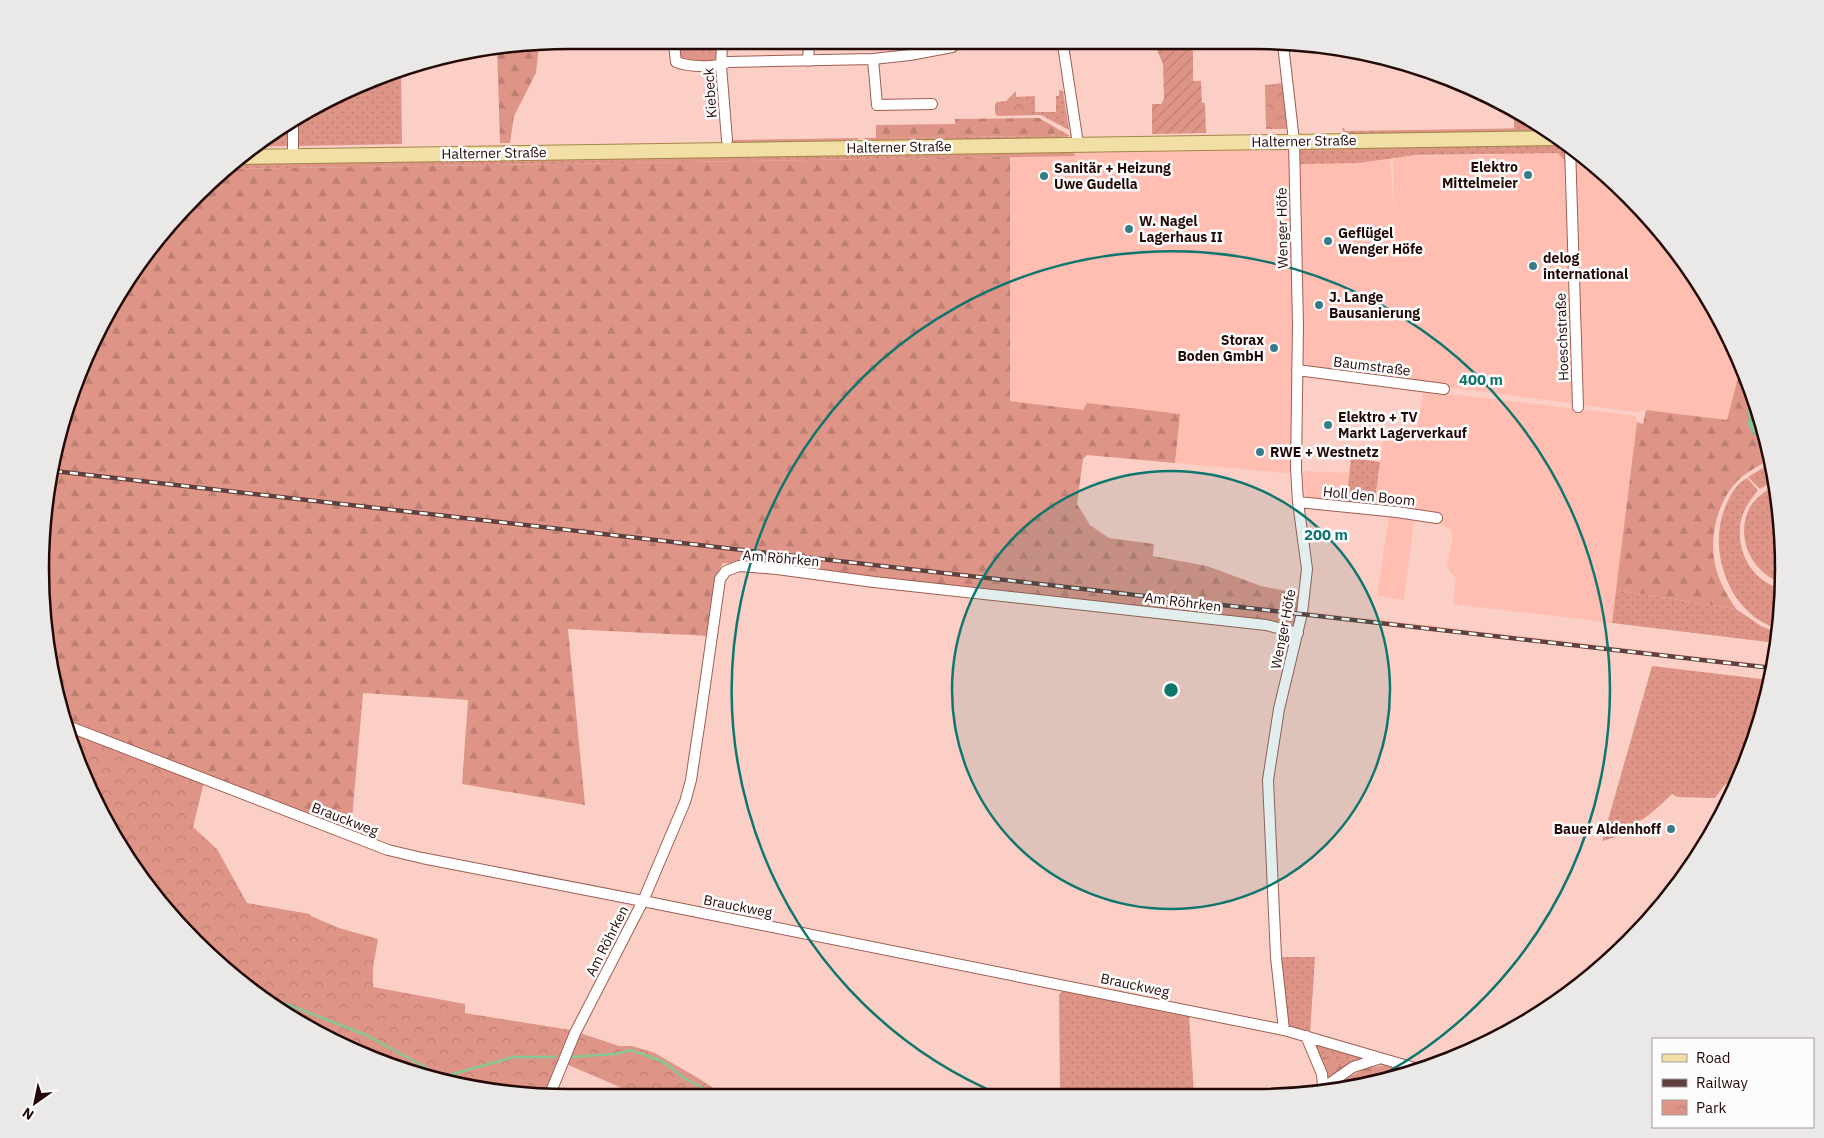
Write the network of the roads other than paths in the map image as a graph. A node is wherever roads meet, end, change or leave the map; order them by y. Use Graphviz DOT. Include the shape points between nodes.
graph roads {
  1 [pos="675,49"];
  2 [pos="722,49"];
  3 [pos="809,49"];
  4 [pos="942,49"];
  5 [pos="1064,49"];
  6 [pos="1284,50"];
  7 [pos="873,59"];
  8 [pos="808,61"];
  9 [pos="721,66"];
  10 [pos="932,104"];
  11 [pos="293,128"];
  12 [pos="1547,138"];
  13 [pos="727,140"];
  14 [pos="1294,141"];
  15 [pos="1078,144"];
  16 [pos="1570,155"];
  17 [pos="293,156"];
  18 [pos="251,157"];
  19 [pos="1297,370"];
  20 [pos="1444,389"];
  21 [pos="1578,407"];
  22 [pos="1298,502"];
  23 [pos="1437,518"];
  24 [pos="1298,633"];
  25 [pos="74,728"];
  26 [pos="643,901"];
  27 [pos="1284,1030"];
  28 [pos="1306,1036"];
  29 [pos="1378,1059"];
  30 [pos="1408,1066"];
  31 [pos="1329,1084"];
  32 [pos="1321,1085"];
  33 [pos="552,1089"];
  1 -- 9 [label="street" via="676,62"];
  2 -- 9 [label="street, Kiebeck"];
  3 -- 8 [label="street"];
  4 -- 7 [label="street"];
  5 -- 15 [label="street"];
  6 -- 14 [label="street, Wenger Höfe"];
  7 -- 8 [label="street"];
  7 -- 10 [label="street" via="877,104"];
  8 -- 9 [label="street" via="728,62"];
  9 -- 13 [label="street, Kiebeck"];
  11 -- 17 [label="street"];
  12 -- 14 [label="main road, Halterner Straße"];
  14 -- 15 [label="main road, Halterner Straße"];
  14 -- 19 [label="street, Wenger Höfe"];
  15 -- 17 [label="main road, Halterner Straße"];
  16 -- 21 [label="street, Hoeschstraße"];
  17 -- 18 [label="main road, Halterner Straße"];
  19 -- 20 [label="street, Baumstraße"];
  19 -- 22 [label="street, Wenger Höfe"];
  22 -- 23 [label="street, Holl den Boom"];
  22 -- 24 [label="street, Wenger Höfe" via="1307,570"];
  24 -- 26 [label="street, Am Röhrken" via="1266,625 1110,607 777,569 731,568 720,579 689,790"];
  24 -- 27 [label="street, Wenger Höfe" via="1279,709 1268,780 1276,956"];
  25 -- 26 [label="street, Brauckweg" via="388,850"];
  26 -- 27 [label="street, Brauckweg"];
  26 -- 33 [label="street, Am Röhrken" via="575,1033"];
  27 -- 28 [label="street, Brauckweg"];
  28 -- 29 [label="street, Brauckweg"];
  28 -- 32 [label="street" via="1322,1074"];
  29 -- 30 [label="street, Brauckweg"];
  29 -- 31 [label="street" via="1353,1067"];
}
